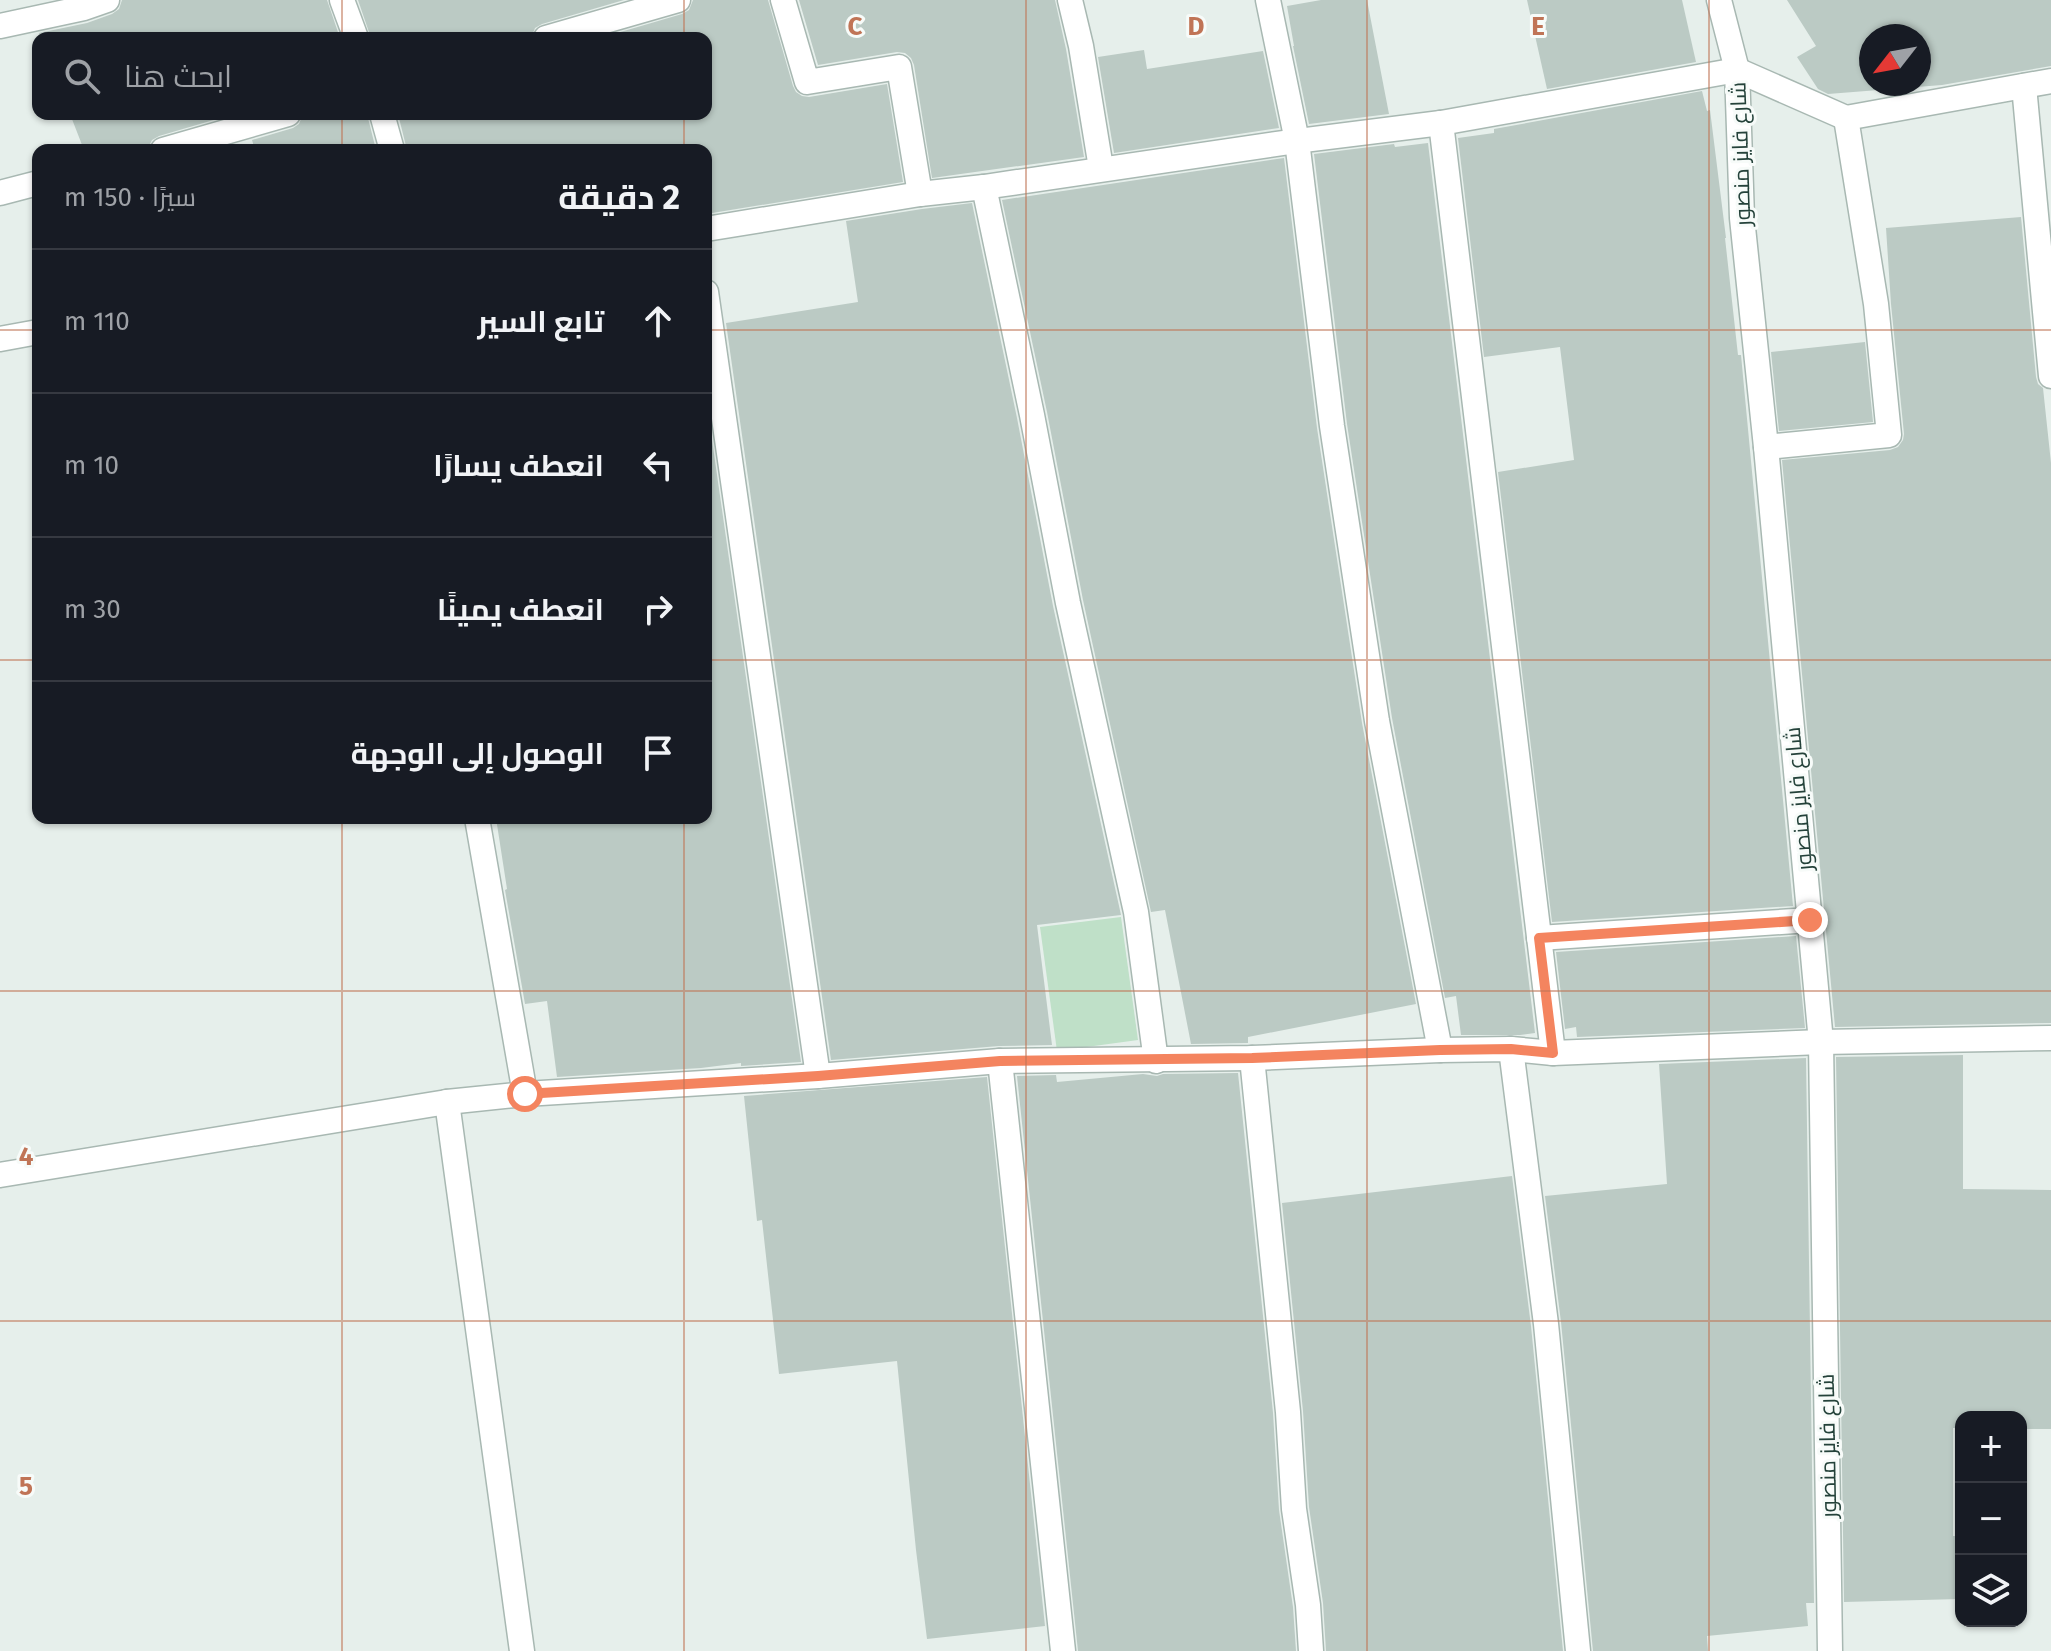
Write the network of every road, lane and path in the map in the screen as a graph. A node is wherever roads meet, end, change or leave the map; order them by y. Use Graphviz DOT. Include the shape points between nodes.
graph roads {
  1 [pos="107,0"];
  2 [pos="342,0"];
  3 [pos="678,0"];
  4 [pos="783,0"];
  5 [pos="1070,0"];
  6 [pos="1268,0"];
  7 [pos="1719,0"];
  8 [pos="0,26"];
  9 [pos="354,32"];
  10 [pos="567,32"];
  11 [pos="1737,70"];
  12 [pos="2051,81"];
  13 [pos="2024,86"];
  14 [pos="1846,118"];
  15 [pos="268,120"];
  16 [pos="384,120"];
  17 [pos="1441,123"];
  18 [pos="1297,141"];
  19 [pos="185,144"];
  20 [pos="390,144"];
  21 [pos="1101,168"];
  22 [pos="32,185"];
  23 [pos="984,187"];
  24 [pos="0,193"];
  25 [pos="920,194"];
  26 [pos="712,228"];
  27 [pos="32,333"];
  28 [pos="712,334"];
  29 [pos="0,339"];
  30 [pos="2051,376"];
  31 [pos="1766,447"];
  32 [pos="478,824"];
  33 [pos="1810,920"];
  34 [pos="1539,938"];
  35 [pos="2051,1038"];
  36 [pos="1821,1042"];
  37 [pos="1511,1049"];
  38 [pos="1440,1050"];
  39 [pos="1553,1053"];
  40 [pos="1252,1058"];
  41 [pos="1000,1061"];
  42 [pos="1156,1061"];
  43 [pos="818,1076"];
  44 [pos="525,1094"];
  45 [pos="447,1102"];
  46 [pos="0,1175"];
  47 [pos="522,1651"];
  48 [pos="1063,1651"];
  49 [pos="1311,1651"];
  50 [pos="1578,1651"];
  51 [pos="1830,1651"];
  1 -- 8 [label="street"];
  2 -- 9 [label="street"];
  3 -- 10 [label="street"];
  4 -- 25 [label="street" via="807,82 899,67"];
  5 -- 21 [label="street"];
  6 -- 18 [label="street"];
  7 -- 11 [label="street, شارع فايز منصور"];
  11 -- 14 [label="street"];
  11 -- 17 [label="street"];
  11 -- 31 [label="street, شارع فايز منصور" via="1742,218"];
  12 -- 13 [label="street"];
  13 -- 14 [label="street"];
  13 -- 30 [label="street"];
  14 -- 31 [label="street" via="1876,304 1889,435"];
  15 -- 19 [label="street"];
  16 -- 20 [label="street"];
  17 -- 18 [label="street"];
  17 -- 34 [label="street"];
  18 -- 21 [label="street"];
  18 -- 38 [label="street" via="1332,426 1377,721"];
  21 -- 23 [label="street"];
  22 -- 24 [label="street"];
  23 -- 25 [label="street"];
  23 -- 42 [label="street" via="1136,912"];
  25 -- 26 [label="street"];
  27 -- 29 [label="street"];
  28 -- 43 [label="street"];
  31 -- 33 [label="street, شارع فايز منصور"];
  32 -- 44 [label="street"];
  33 -- 34 [label="street"];
  33 -- 36 [label="street, شارع فايز منصور"];
  34 -- 39 [label="street"];
  35 -- 36 [label="street"];
  36 -- 39 [label="street"];
  36 -- 51 [label="street, شارع فايز منصور"];
  37 -- 38 [label="street"];
  37 -- 39 [label="street"];
  37 -- 50 [label="street" via="1546,1324"];
  38 -- 40 [label="street"];
  40 -- 42 [label="street"];
  40 -- 49 [label="street"];
  41 -- 42 [label="street"];
  41 -- 43 [label="street"];
  41 -- 48 [label="street"];
  43 -- 44 [label="street"];
  44 -- 45 [label="street"];
  45 -- 46 [label="street"];
  45 -- 47 [label="street"];
}
